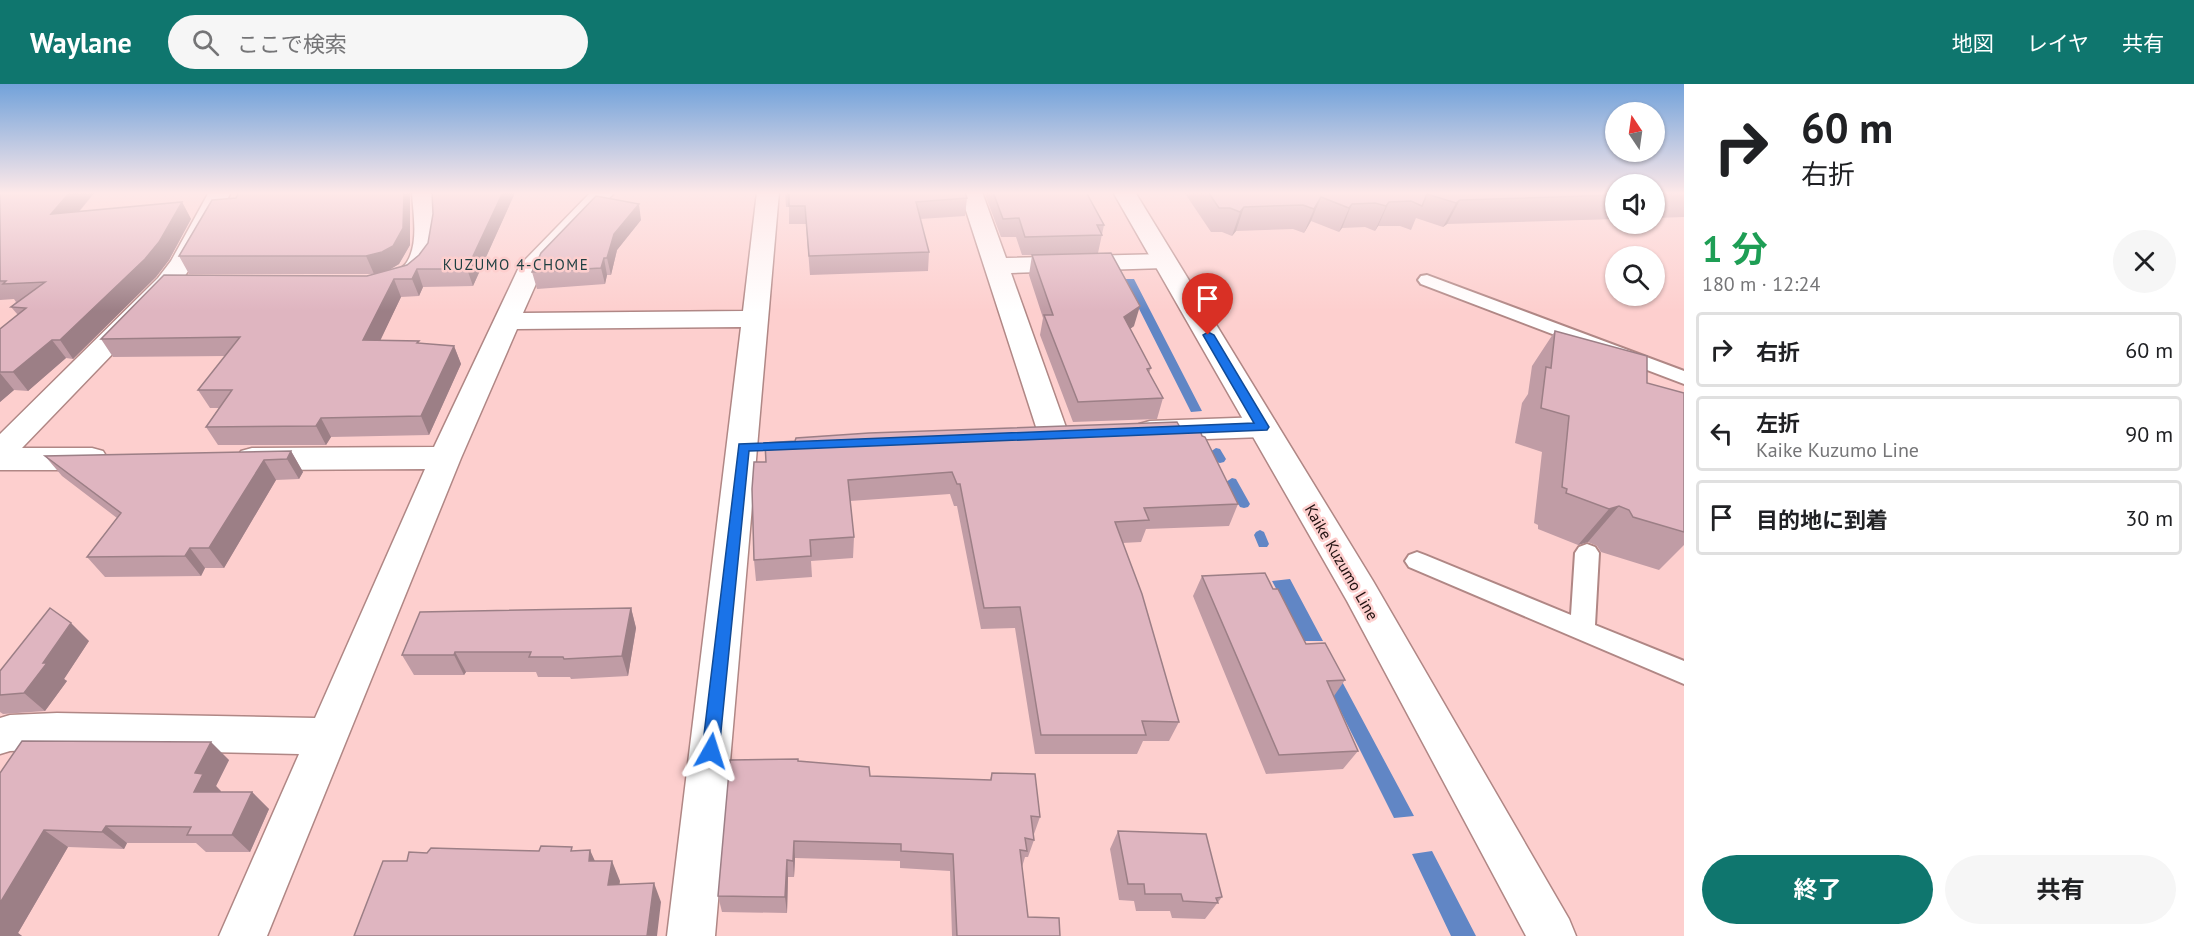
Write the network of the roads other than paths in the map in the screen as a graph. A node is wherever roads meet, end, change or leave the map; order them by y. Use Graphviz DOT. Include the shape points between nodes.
graph roads {
  1 [pos="199,232"];
  2 [pos="425,232"];
  3 [pos="565,232"];
  4 [pos="764,232"];
  5 [pos="984,232"];
  6 [pos="1147,232"];
  7 [pos="1164,261"];
  8 [pos="996,266"];
  9 [pos="1427,280"];
  10 [pos="166,283"];
  11 [pos="201,283"];
  12 [pos="374,284"];
  13 [pos="754,319"];
  14 [pos="508,321"];
  15 [pos="1684,378"];
  16 [pos="1263,427"];
  17 [pos="1120,432"];
  18 [pos="1052,434"];
  19 [pos="0,452"];
  20 [pos="445,458"];
  21 [pos="0,459"];
  22 [pos="117,459"];
  23 [pos="223,459"];
  24 [pos="1587,553"];
  25 [pos="1417,561"];
  26 [pos="1582,630"];
  27 [pos="1684,672"];
  28 [pos="0,736"];
  29 [pos="326,736"];
  30 [pos="243,936"];
  31 [pos="691,936"];
  32 [pos="1552,936"];
  1 -- 10 [label="street"];
  2 -- 12 [label="street" via="426,248 415,269 402,280"];
  3 -- 14 [label="street" via="532,265"];
  4 -- 13 [label="street"];
  5 -- 8 [label="street"];
  6 -- 7 [label="street, Kaike Kuzumo Line"];
  7 -- 8 [label="street"];
  7 -- 16 [label="street, Kaike Kuzumo Line"];
  8 -- 18 [label="street"];
  9 -- 15 [label="lane"];
  10 -- 11 [label="street"];
  10 -- 19 [label="street"];
  13 -- 14 [label="street"];
  13 -- 31 [label="street" via="755,446"];
  14 -- 20 [label="street"];
  16 -- 17 [label="street"];
  16 -- 32 [label="street, Kaike Kuzumo Line" via="1360,591"];
  20 -- 23 [label="street"];
  20 -- 29 [label="street"];
  21 -- 22 [label="street"];
  24 -- 26 [label="lane"];
  25 -- 26 [label="lane"];
  26 -- 27 [label="lane"];
  28 -- 29 [label="street" via="57,731"];
  29 -- 30 [label="street"];
}
